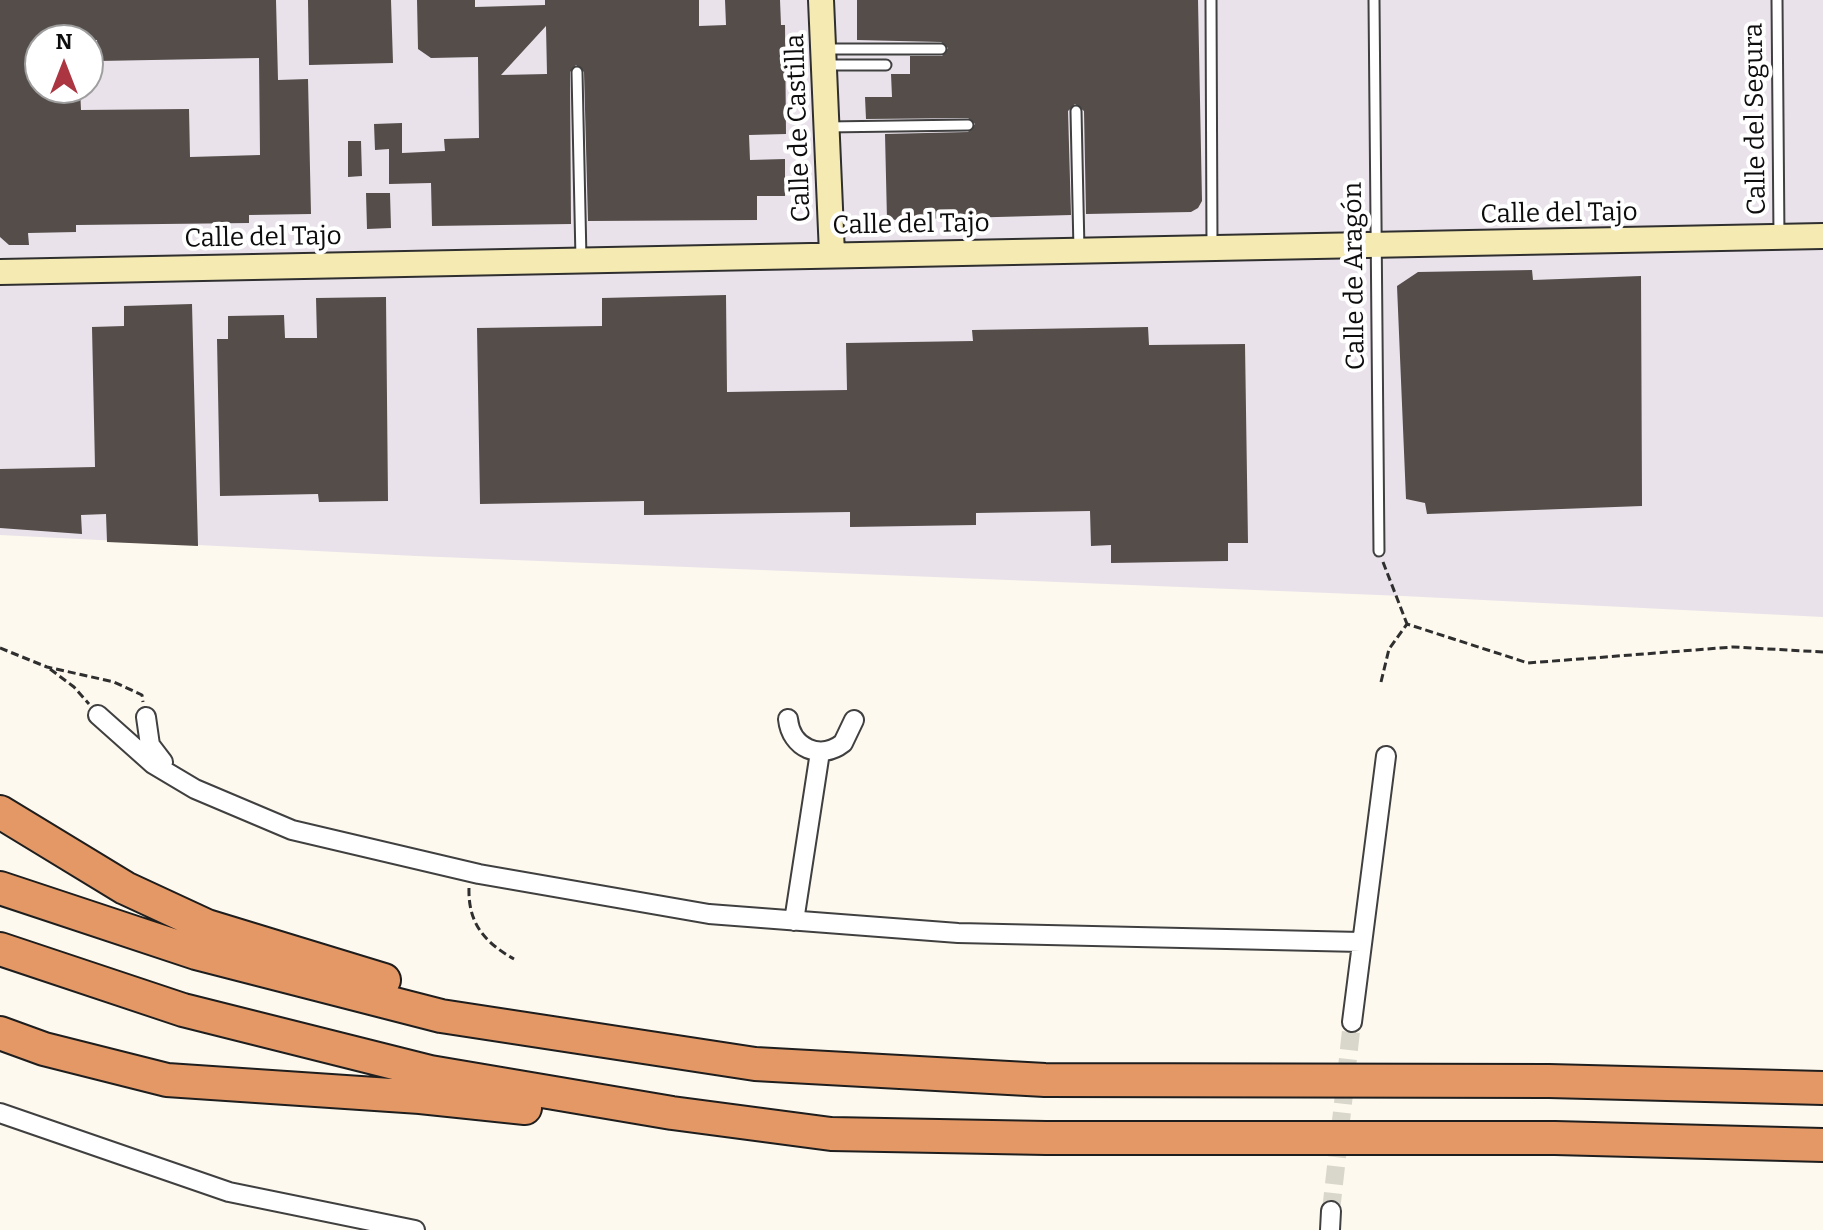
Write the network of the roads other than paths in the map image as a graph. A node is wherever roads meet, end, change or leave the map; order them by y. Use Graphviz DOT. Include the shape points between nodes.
graph roads {
  1 [pos="821,0"];
  2 [pos="1211,0"];
  3 [pos="1374,0"];
  4 [pos="1777,0"];
  5 [pos="941,49"];
  6 [pos="824,57"];
  7 [pos="886,65"];
  8 [pos="577,72"];
  9 [pos="1076,111"];
  10 [pos="968,125"];
  11 [pos="827,127"];
  12 [pos="1823,236"];
  13 [pos="1779,237"];
  14 [pos="1377,247"];
  15 [pos="1079,250"];
  16 [pos="1212,250"];
  17 [pos="832,254"];
  18 [pos="581,259"];
  19 [pos="0,272"];
  20 [pos="1379,551"];
  21 [pos="98,715"];
  22 [pos="146,717"];
  23 [pos="788,719"];
  24 [pos="854,720"];
  25 [pos="820,752"];
  26 [pos="1386,756"];
  27 [pos="195,789"];
  28 [pos="0,812"];
  29 [pos="0,888"];
  30 [pos="794,921"];
  31 [pos="1361,942"];
  32 [pos="0,949"];
  33 [pos="1352,1022"];
  34 [pos="0,1033"];
  35 [pos="942,1076"];
  36 [pos="1823,1088"];
  37 [pos="0,1113"];
  38 [pos="831,1134"];
  39 [pos="1823,1145"];
  40 [pos="1331,1211"];
  41 [pos="415,1230"];
  42 [pos="1330,1230"];
  1 -- 6 [label="street, Calle de Castilla"];
  2 -- 16 [label="lane"];
  3 -- 14 [label="lane, Calle de Aragón"];
  4 -- 13 [label="lane, Calle del Segura"];
  5 -- 6 [label="lane"];
  6 -- 7 [label="lane"];
  6 -- 11 [label="street, Calle de Castilla"];
  8 -- 18 [label="lane"];
  9 -- 15 [label="lane"];
  10 -- 11 [label="lane"];
  11 -- 17 [label="street, Calle de Castilla"];
  12 -- 13 [label="street, Calle del Tajo"];
  13 -- 14 [label="street, Calle del Tajo"];
  14 -- 16 [label="street, Calle del Tajo"];
  14 -- 20 [label="lane, Calle de Aragón"];
  15 -- 16 [label="street, Calle del Tajo"];
  15 -- 17 [label="street, Calle del Tajo"];
  17 -- 18 [label="street, Calle del Tajo"];
  18 -- 19 [label="street, Calle del Tajo"];
  21 -- 27 [label="street" via="153,764"];
  22 -- 27 [label="street" via="150,745"];
  23 -- 25 [label="street" via="795,740"];
  24 -- 25 [label="street" via="843,743"];
  25 -- 30 [label="street"];
  26 -- 31 [label="street"];
  27 -- 30 [label="street" via="292,830 469,872 709,914"];
  28 -- 35 [label="highway" via="125,888 207,926 444,998 562,1025"];
  29 -- 35 [label="highway" via="196,953 441,1016 741,1063"];
  30 -- 31 [label="street" via="958,933"];
  31 -- 33 [label="street"];
  32 -- 38 [label="highway" via="183,1010 430,1072"];
  34 -- 38 [label="highway" via="167,1080"];
  35 -- 36 [label="highway"];
  37 -- 41 [label="street" via="229,1192"];
  38 -- 39 [label="highway" via="1555,1138"];
  40 -- 42 [label="street"];
}
